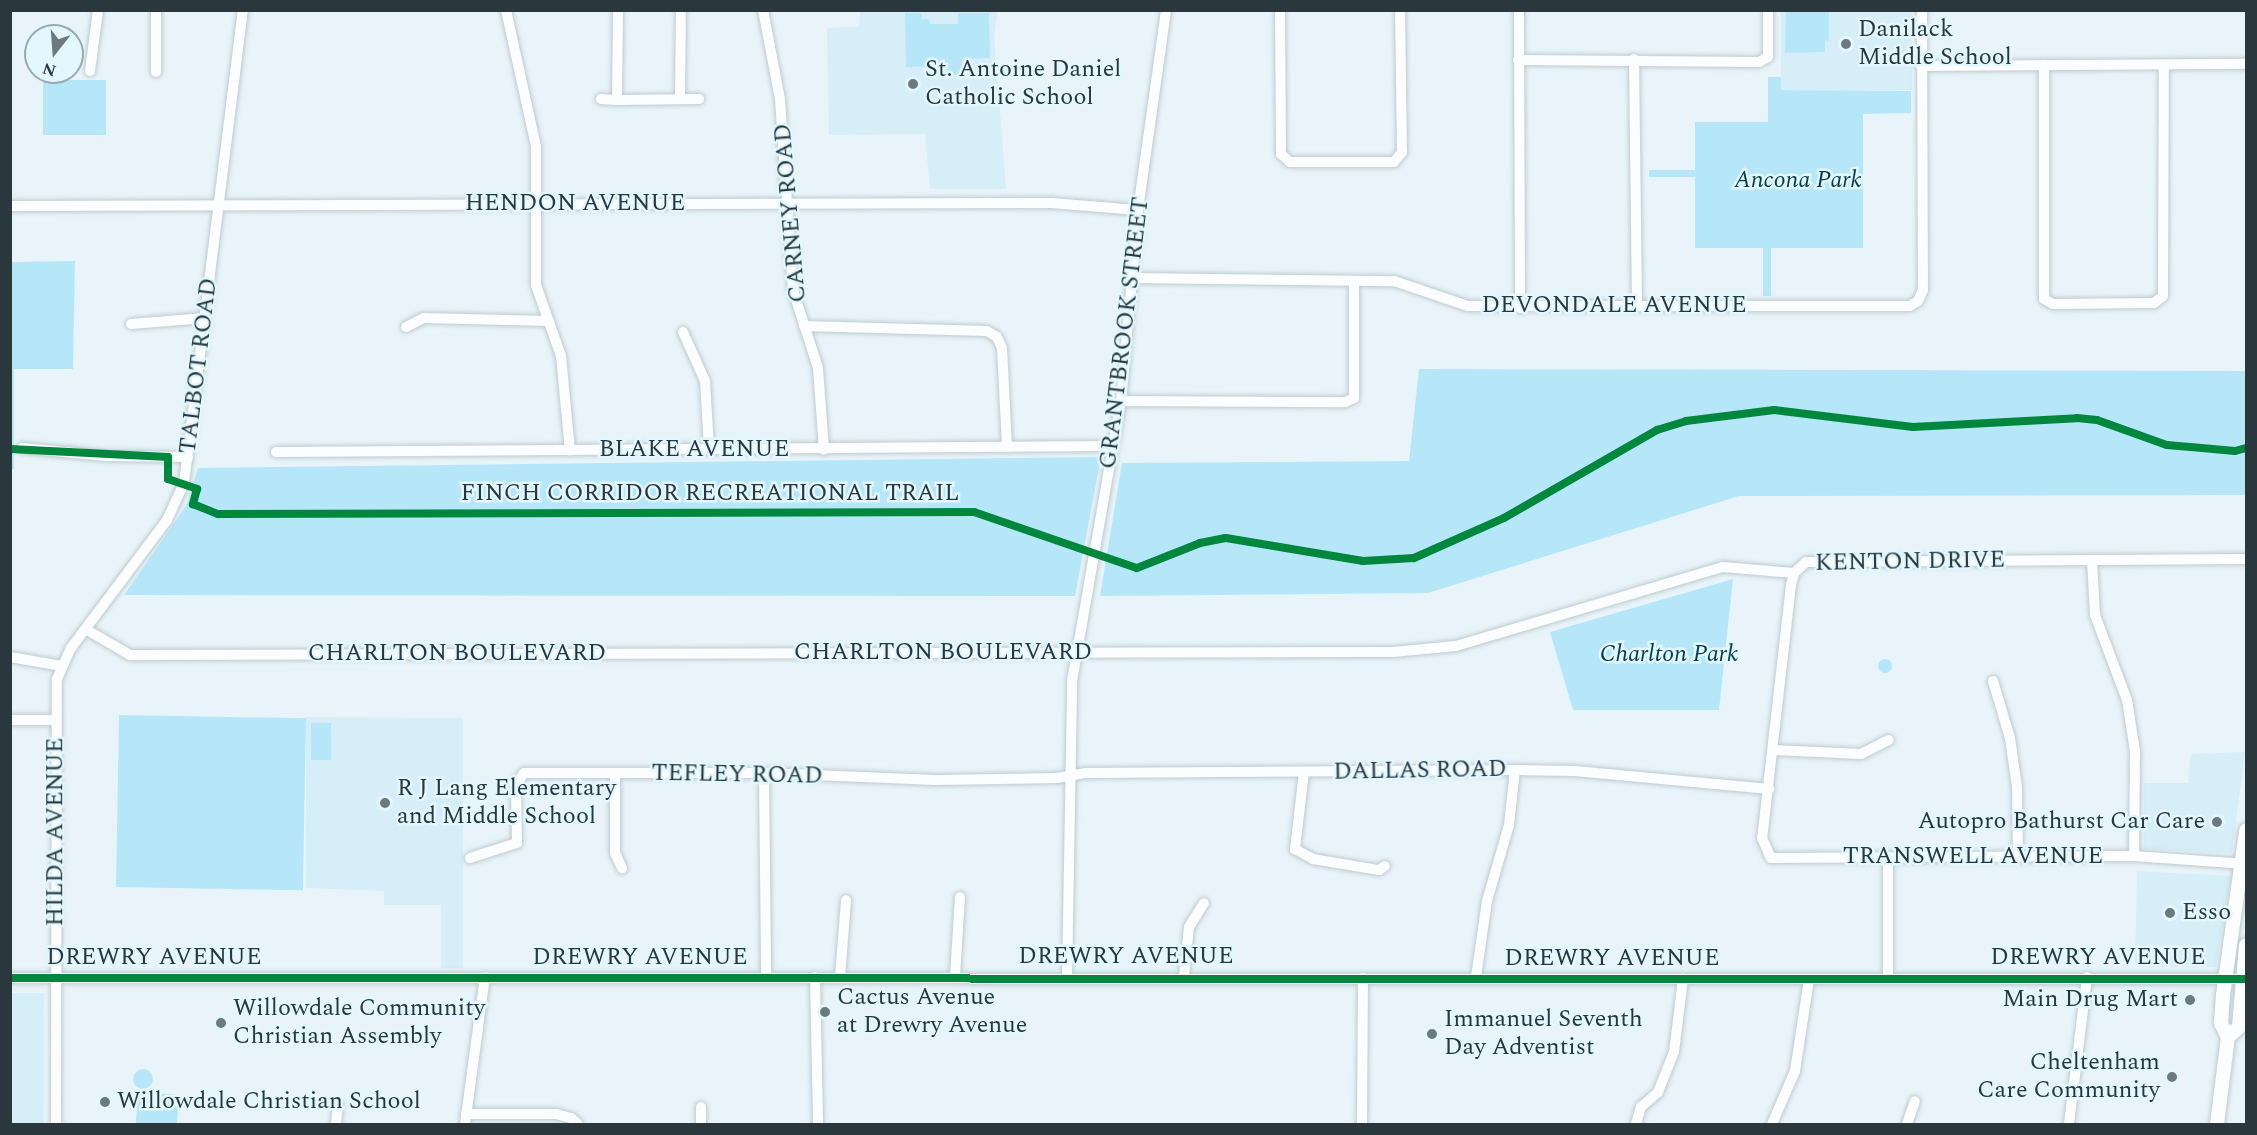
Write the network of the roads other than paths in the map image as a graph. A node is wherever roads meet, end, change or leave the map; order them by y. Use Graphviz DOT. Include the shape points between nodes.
graph roads {
  1 [pos="98,10"];
  2 [pos="156,10"];
  3 [pos="243,10"];
  4 [pos="507,10"];
  5 [pos="618,10"];
  6 [pos="681,10"];
  7 [pos="762,10"];
  8 [pos="1166,10"];
  9 [pos="1280,10"];
  10 [pos="1400,10"];
  11 [pos="1518,10"];
  12 [pos="1768,10"];
  13 [pos="1922,10"];
  14 [pos="1634,59"];
  15 [pos="1518,60"];
  16 [pos="2044,64"];
  17 [pos="2164,64"];
  18 [pos="2247,64"];
  19 [pos="1921,66"];
  20 [pos="90,71"];
  21 [pos="156,72"];
  22 [pos="601,99"];
  23 [pos="680,99"];
  24 [pos="699,99"];
  25 [pos="617,100"];
  26 [pos="787,203"];
  27 [pos="219,205"];
  28 [pos="535,205"];
  29 [pos="10,206"];
  30 [pos="1138,210"];
  31 [pos="1132,278"];
  32 [pos="1354,281"];
  33 [pos="1637,306"];
  34 [pos="1520,308"];
  35 [pos="206,318"];
  36 [pos="549,321"];
  37 [pos="131,324"];
  38 [pos="804,326"];
  39 [pos="406,327"];
  40 [pos="683,332"];
  41 [pos="1121,400"];
  42 [pos="1112,446"];
  43 [pos="1007,447"];
  44 [pos="22,448"];
  45 [pos="709,449"];
  46 [pos="824,450"];
  47 [pos="570,451"];
  48 [pos="276,452"];
  49 [pos="188,457"];
  50 [pos="2247,559"];
  51 [pos="2092,561"];
  52 [pos="1794,573"];
  53 [pos="87,630"];
  54 [pos="1079,652"];
  55 [pos="10,657"];
  56 [pos="62,666"];
  57 [pos="1993,681"];
  58 [pos="10,720"];
  59 [pos="56,720"];
  60 [pos="1889,740"];
  61 [pos="1773,750"];
  62 [pos="1515,770"];
  63 [pos="1304,772"];
  64 [pos="764,773"];
  65 [pos="615,774"];
  66 [pos="1071,775"];
  67 [pos="1769,789"];
  68 [pos="2247,831"];
  69 [pos="2134,856"];
  70 [pos="2018,857"];
  71 [pos="470,858"];
  72 [pos="1888,858"];
  73 [pos="2244,864"];
  74 [pos="1385,866"];
  75 [pos="622,868"];
  76 [pos="960,897"];
  77 [pos="846,900"];
  78 [pos="1204,903"];
  79 [pos="2247,945"];
  80 [pos="955,976"];
  81 [pos="1184,976"];
  82 [pos="485,977"];
  83 [pos="815,977"];
  84 [pos="840,977"];
  85 [pos="1476,977"];
  86 [pos="1888,977"];
  87 [pos="2087,977"];
  88 [pos="10,978"];
  89 [pos="57,978"];
  90 [pos="766,978"];
  91 [pos="1067,978"];
  92 [pos="1363,978"];
  93 [pos="2225,978"];
  94 [pos="1683,979"];
  95 [pos="1809,979"];
  96 [pos="2245,981"];
  97 [pos="2228,1037"];
  98 [pos="1916,1101"];
  99 [pos="338,1106"];
  100 [pos="701,1107"];
  101 [pos="466,1119"];
  102 [pos="56,1125"];
  103 [pos="336,1125"];
  104 [pos="578,1125"];
  105 [pos="700,1125"];
  106 [pos="818,1125"];
  107 [pos="1362,1125"];
  108 [pos="1636,1125"];
  109 [pos="1772,1125"];
  110 [pos="1907,1125"];
  111 [pos="2069,1125"];
  112 [pos="2217,1125"];
  1 -- 20 [label="street"];
  2 -- 21 [label="street"];
  3 -- 27 [label="street, TALBOT ROAD"];
  4 -- 28 [label="street" via="536,147"];
  5 -- 25 [label="street"];
  6 -- 23 [label="street"];
  7 -- 26 [label="street, CARNEY ROAD" via="780,99"];
  8 -- 30 [label="street, GRANTBROOK STREET"];
  9 -- 10 [label="street" via="1281,154 1290,162 1394,162 1402,152"];
  11 -- 15 [label="street"];
  12 -- 14 [label="street" via="1768,57 1759,62"];
  13 -- 19 [label="street"];
  14 -- 15 [label="street"];
  14 -- 33 [label="street"];
  15 -- 34 [label="street"];
  16 -- 17 [label="street"];
  16 -- 17 [label="street" via="2044,299 2053,304 2154,303 2163,296"];
  16 -- 19 [label="street"];
  17 -- 18 [label="street"];
  19 -- 33 [label="street, DEVONDALE AVENUE" via="1923,290 1918,301 1910,306"];
  22 -- 25 [label="street"];
  23 -- 24 [label="street"];
  23 -- 25 [label="street"];
  26 -- 28 [label="street, HENDON AVENUE"];
  26 -- 30 [label="street, HENDON AVENUE" via="1051,203"];
  26 -- 38 [label="street, CARNEY ROAD" via="793,291"];
  27 -- 28 [label="street, HENDON AVENUE"];
  27 -- 29 [label="street, HENDON AVENUE"];
  27 -- 35 [label="street, TALBOT ROAD"];
  28 -- 36 [label="street" via="536,285"];
  30 -- 31 [label="street, GRANTBROOK STREET"];
  31 -- 32 [label="street, DEVONDALE AVENUE"];
  31 -- 41 [label="street, GRANTBROOK STREET"];
  32 -- 34 [label="street, DEVONDALE AVENUE" via="1394,280 1468,306"];
  32 -- 41 [label="street" via="1354,398 1345,402"];
  33 -- 34 [label="street, DEVONDALE AVENUE"];
  35 -- 37 [label="street"];
  35 -- 49 [label="street, TALBOT ROAD"];
  36 -- 39 [label="street" via="424,318"];
  36 -- 47 [label="street" via="561,356"];
  38 -- 43 [label="street" via="987,331 1002,348"];
  38 -- 46 [label="street, CARNEY ROAD" via="818,368"];
  40 -- 45 [label="street" via="705,381"];
  41 -- 42 [label="street, GRANTBROOK STREET"];
  42 -- 43 [label="street, BLAKE AVENUE"];
  42 -- 54 [label="street, GRANTBROOK STREET"];
  43 -- 46 [label="street, BLAKE AVENUE"];
  44 -- 49 [label="street" via="107,456"];
  45 -- 46 [label="street, BLAKE AVENUE"];
  45 -- 47 [label="street, BLAKE AVENUE"];
  47 -- 48 [label="street, BLAKE AVENUE"];
  49 -- 53 [label="street, TALBOT ROAD" via="183,485 167,520"];
  50 -- 51 [label="street, KENTON DRIVE"];
  51 -- 52 [label="street, KENTON DRIVE" via="1814,560"];
  51 -- 69 [label="street" via="2094,615 2127,700 2135,751"];
  52 -- 54 [label="street, CHARLTON BOULEVARD" via="1723,567 1456,646 1393,652"];
  52 -- 61 [label="street, KENTON DRIVE"];
  53 -- 54 [label="street, CHARLTON BOULEVARD" via="130,655"];
  53 -- 56 [label="street, TALBOT ROAD"];
  54 -- 66 [label="street, GRANTBROOK STREET" via="1069,725"];
  55 -- 56 [label="street"];
  56 -- 59 [label="street, TALBOT ROAD" via="57,679"];
  57 -- 70 [label="street" via="2010,738 2017,787"];
  58 -- 59 [label="street"];
  59 -- 89 [label="street, HILDA AVENUE"];
  60 -- 61 [label="street" via="1861,754"];
  61 -- 67 [label="street, KENTON DRIVE"];
  62 -- 63 [label="street, DALLAS ROAD"];
  62 -- 67 [label="street, DALLAS ROAD" via="1575,771"];
  62 -- 85 [label="street" via="1509,825 1487,901"];
  63 -- 66 [label="street, DALLAS ROAD"];
  63 -- 74 [label="street" via="1295,849 1312,859 1379,870"];
  64 -- 65 [label="street, TEFLEY ROAD"];
  64 -- 66 [label="street, TEFLEY ROAD" via="936,780"];
  64 -- 90 [label="street"];
  65 -- 71 [label="street, TEFLEY ROAD" via="524,773 516,785 517,843"];
  65 -- 75 [label="street" via="615,852"];
  66 -- 91 [label="street, GRANTBROOK STREET"];
  67 -- 72 [label="street, TRANSWELL AVENUE" via="1762,838 1772,858"];
  68 -- 73 [label="main road"];
  69 -- 70 [label="street, TRANSWELL AVENUE"];
  69 -- 73 [label="street, TRANSWELL AVENUE"];
  70 -- 72 [label="street, TRANSWELL AVENUE"];
  72 -- 86 [label="street"];
  73 -- 93 [label="main road"];
  76 -- 80 [label="street"];
  77 -- 84 [label="street"];
  78 -- 81 [label="street" via="1189,927"];
  79 -- 96 [label="main road"];
  80 -- 84 [label="street, DREWRY AVENUE"];
  80 -- 91 [label="street, DREWRY AVENUE"];
  81 -- 91 [label="street, DREWRY AVENUE"];
  81 -- 92 [label="street, DREWRY AVENUE"];
  82 -- 89 [label="street, DREWRY AVENUE"];
  82 -- 90 [label="street, DREWRY AVENUE"];
  82 -- 101 [label="street"];
  83 -- 84 [label="street, DREWRY AVENUE"];
  83 -- 90 [label="street, DREWRY AVENUE"];
  83 -- 106 [label="street"];
  85 -- 92 [label="street, DREWRY AVENUE"];
  85 -- 94 [label="street, DREWRY AVENUE"];
  86 -- 87 [label="street, DREWRY AVENUE"];
  86 -- 95 [label="street, DREWRY AVENUE"];
  87 -- 93 [label="street, DREWRY AVENUE"];
  87 -- 111 [label="street"];
  88 -- 89 [label="street, DREWRY AVENUE"];
  89 -- 102 [label="street, HILDA AVENUE"];
  92 -- 107 [label="street"];
  93 -- 96 [label="street, DREWRY AVENUE"];
  93 -- 97 [label="main road" via="2221,1023"];
  94 -- 95 [label="street, DREWRY AVENUE"];
  94 -- 108 [label="street" via="1674,1052 1658,1092 1641,1107"];
  95 -- 109 [label="street" via="1796,1071"];
  96 -- 97 [label="main road" via="2239,1027"];
  97 -- 112 [label="main road"];
  98 -- 110 [label="street"];
  99 -- 103 [label="street"];
  100 -- 105 [label="street"];
  101 -- 104 [label="street" via="556,1114 571,1118"];
}
